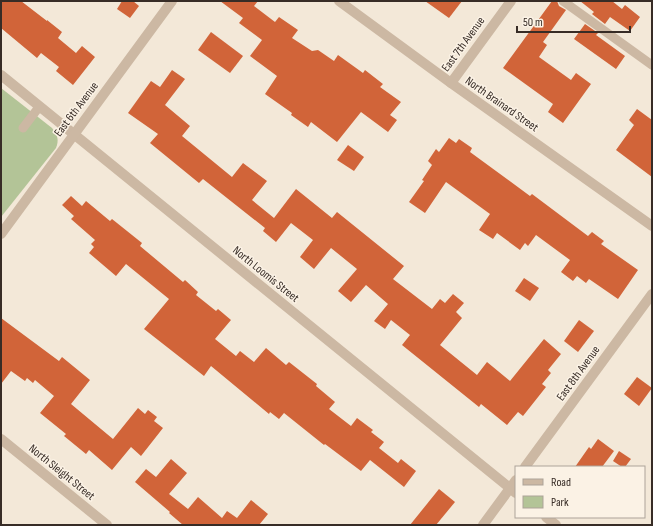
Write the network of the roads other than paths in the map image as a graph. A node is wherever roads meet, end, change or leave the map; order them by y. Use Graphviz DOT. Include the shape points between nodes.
graph roads {
  1 [pos="172,1"];
  2 [pos="338,1"];
  3 [pos="511,1"];
  4 [pos="563,1"];
  5 [pos="652,66"];
  6 [pos="1,75"];
  7 [pos="451,83"];
  8 [pos="39,107"];
  9 [pos="23,128"];
  10 [pos="73,135"];
  11 [pos="652,226"];
  12 [pos="1,234"];
  13 [pos="652,294"];
  14 [pos="1,439"];
  15 [pos="526,466"];
  16 [pos="514,487"];
  17 [pos="547,518"];
  18 [pos="107,525"];
  19 [pos="483,525"];
  20 [pos="556,525"];
  1 -- 10 [label="street, East 6th Avenue"];
  2 -- 7 [label="street, North Brainard Street"];
  3 -- 7 [label="street, East 7th Avenue"];
  4 -- 5 [label="lane"];
  6 -- 8 [label="street, North Loomis Street"];
  7 -- 11 [label="street, North Brainard Street"];
  8 -- 9 [label="lane"];
  8 -- 10 [label="street, North Loomis Street"];
  10 -- 12 [label="street, East 6th Avenue"];
  10 -- 16 [label="street, North Loomis Street"];
  13 -- 15 [label="street, East 8th Avenue"];
  14 -- 18 [label="street, North Sleight Street"];
  16 -- 19 [label="street"];
  17 -- 20 [label="street"];
}
